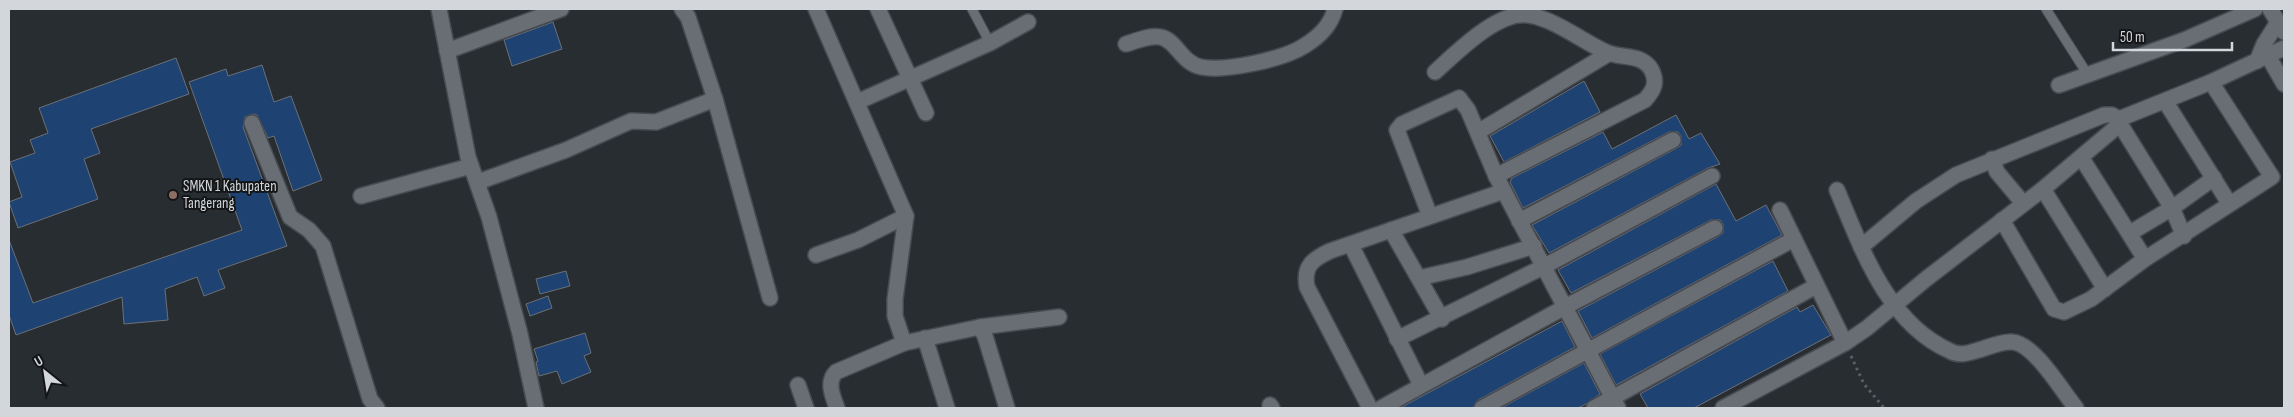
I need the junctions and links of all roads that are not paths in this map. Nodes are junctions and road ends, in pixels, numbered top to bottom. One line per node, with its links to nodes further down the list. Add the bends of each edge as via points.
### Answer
1 (438, 9): 15 (street)
2 (562, 9): 15 (street)
3 (682, 9): 24 (street, via 688,17)
4 (816, 9): 26 (street)
5 (878, 9): 20 (street)
6 (972, 9): 12 (lane)
7 (1335, 9): 13 (street, via 1325,30 1303,46 1235,68 1192,65 1161,37)
8 (2046, 9): 19 (lane)
9 (2255, 9): 19 (street, via 2184,40)
10 (2277, 21): 17 (street, via 2264,44)
11 (1028, 22): 12 (street)
12 (990, 43): 20 (street)
13 (1126, 44)
14 (2284, 48): 17 (street)
15 (446, 51): 34 (street)
16 (1608, 54): 18 (street, via 1537,16 1521,14 1505,18); 30 (street); 36 (street, via 1638,58 1650,68 1655,80 1654,91 1631,108)
17 (2263, 59): 21 (street); 22 (street)
18 (1435, 72)
19 (2088, 75): 23 (street)
20 (910, 79): 26 (street); 27 (street)
21 (2211, 82): 25 (street); 35 (street)
22 (2284, 84)
23 (2059, 85)
24 (715, 99): 39 (street, via 656,122 631,121 566,150); 66 (street)
25 (2165, 101): 28 (street); 38 (street)
26 (857, 102): 48 (street)
27 (926, 113)
28 (2120, 122): 32 (street); 33 (street, via 2112,115 2104,115); 46 (street)
29 (252, 123): 80 (street, via 290,217 309,230 323,246 370,399)
30 (1478, 132): 36 (street); 49 (street, via 1465,103 1458,98 1398,127 1398,135)
31 (1674, 140): 51 (street)
32 (2081, 157): 40 (street); 54 (street)
33 (1992, 159): 44 (street, via 1997,172); 59 (street, via 1956,175 1916,201)
34 (472, 166): 39 (street); 43 (street)
35 (2278, 173): 45 (street)
36 (1496, 176): 42 (street)
37 (1712, 176): 62 (street)
38 (2214, 178): 45 (street); 46 (street)
39 (478, 182): 81 (street, via 515,316)
40 (2043, 189): 44 (street); 65 (street)
41 (1837, 190): 59 (street)
42 (1504, 191): 49 (street); 51 (street)
43 (361, 196)
44 (2023, 203): 50 (street)
45 (2229, 203): 55 (street)
46 (2172, 208): 54 (street); 55 (street)
47 (1780, 210): 56 (street)
48 (906, 216): 60 (street, via 858,240); 74 (street, via 895,299 895,316)
49 (1430, 216): 53 (street)
50 (2002, 220): 65 (street, via 2054,309 2064,312); 67 (street)
51 (1520, 221): 58 (street)
52 (1716, 228): 68 (street)
53 (1391, 230): 57 (street); 63 (street)
54 (2130, 233): 61 (street)
55 (2184, 236): 61 (street)
56 (1794, 239): 64 (street); 76 (street)
57 (1351, 245): 73 (street); 86 (street, via 1317,257 1308,265 1305,276 1307,287)
58 (1534, 246): 62 (street); 63 (street)
59 (1861, 247): 67 (street)
60 (816, 255)
61 (2145, 259): 65 (street)
62 (1543, 267): 68 (street); 70 (street)
63 (1419, 278): 70 (street)
64 (1816, 286): 75 (street); 79 (street)
65 (2105, 289)
66 (770, 298)
67 (1894, 305): 75 (street); 91 (street, via 1913,326 1950,352 1965,354 2010,341 2022,344 2038,359)
68 (1565, 306): 76 (street); 78 (street)
69 (1059, 317): 71 (street)
70 (1442, 318): 73 (street)
71 (980, 327): 72 (street); 85 (street)
72 (925, 338): 74 (street); 84 (street)
73 (1397, 339): 78 (street)
74 (904, 343): 83 (street, via 836,372 831,383)
75 (1845, 343): 90 (street)
76 (1587, 351): 79 (street); 88 (street)
77 (798, 385): 82 (street)
78 (1421, 385): 87 (street)
79 (1615, 403): 89 (street)
80 (377, 408)
81 (536, 408)
82 (806, 408)
83 (837, 408)
84 (947, 408)
85 (1007, 408)
86 (1370, 408)
87 (1381, 408)
88 (1482, 408)
89 (1594, 408)
90 (1724, 408)
91 (2076, 408)

